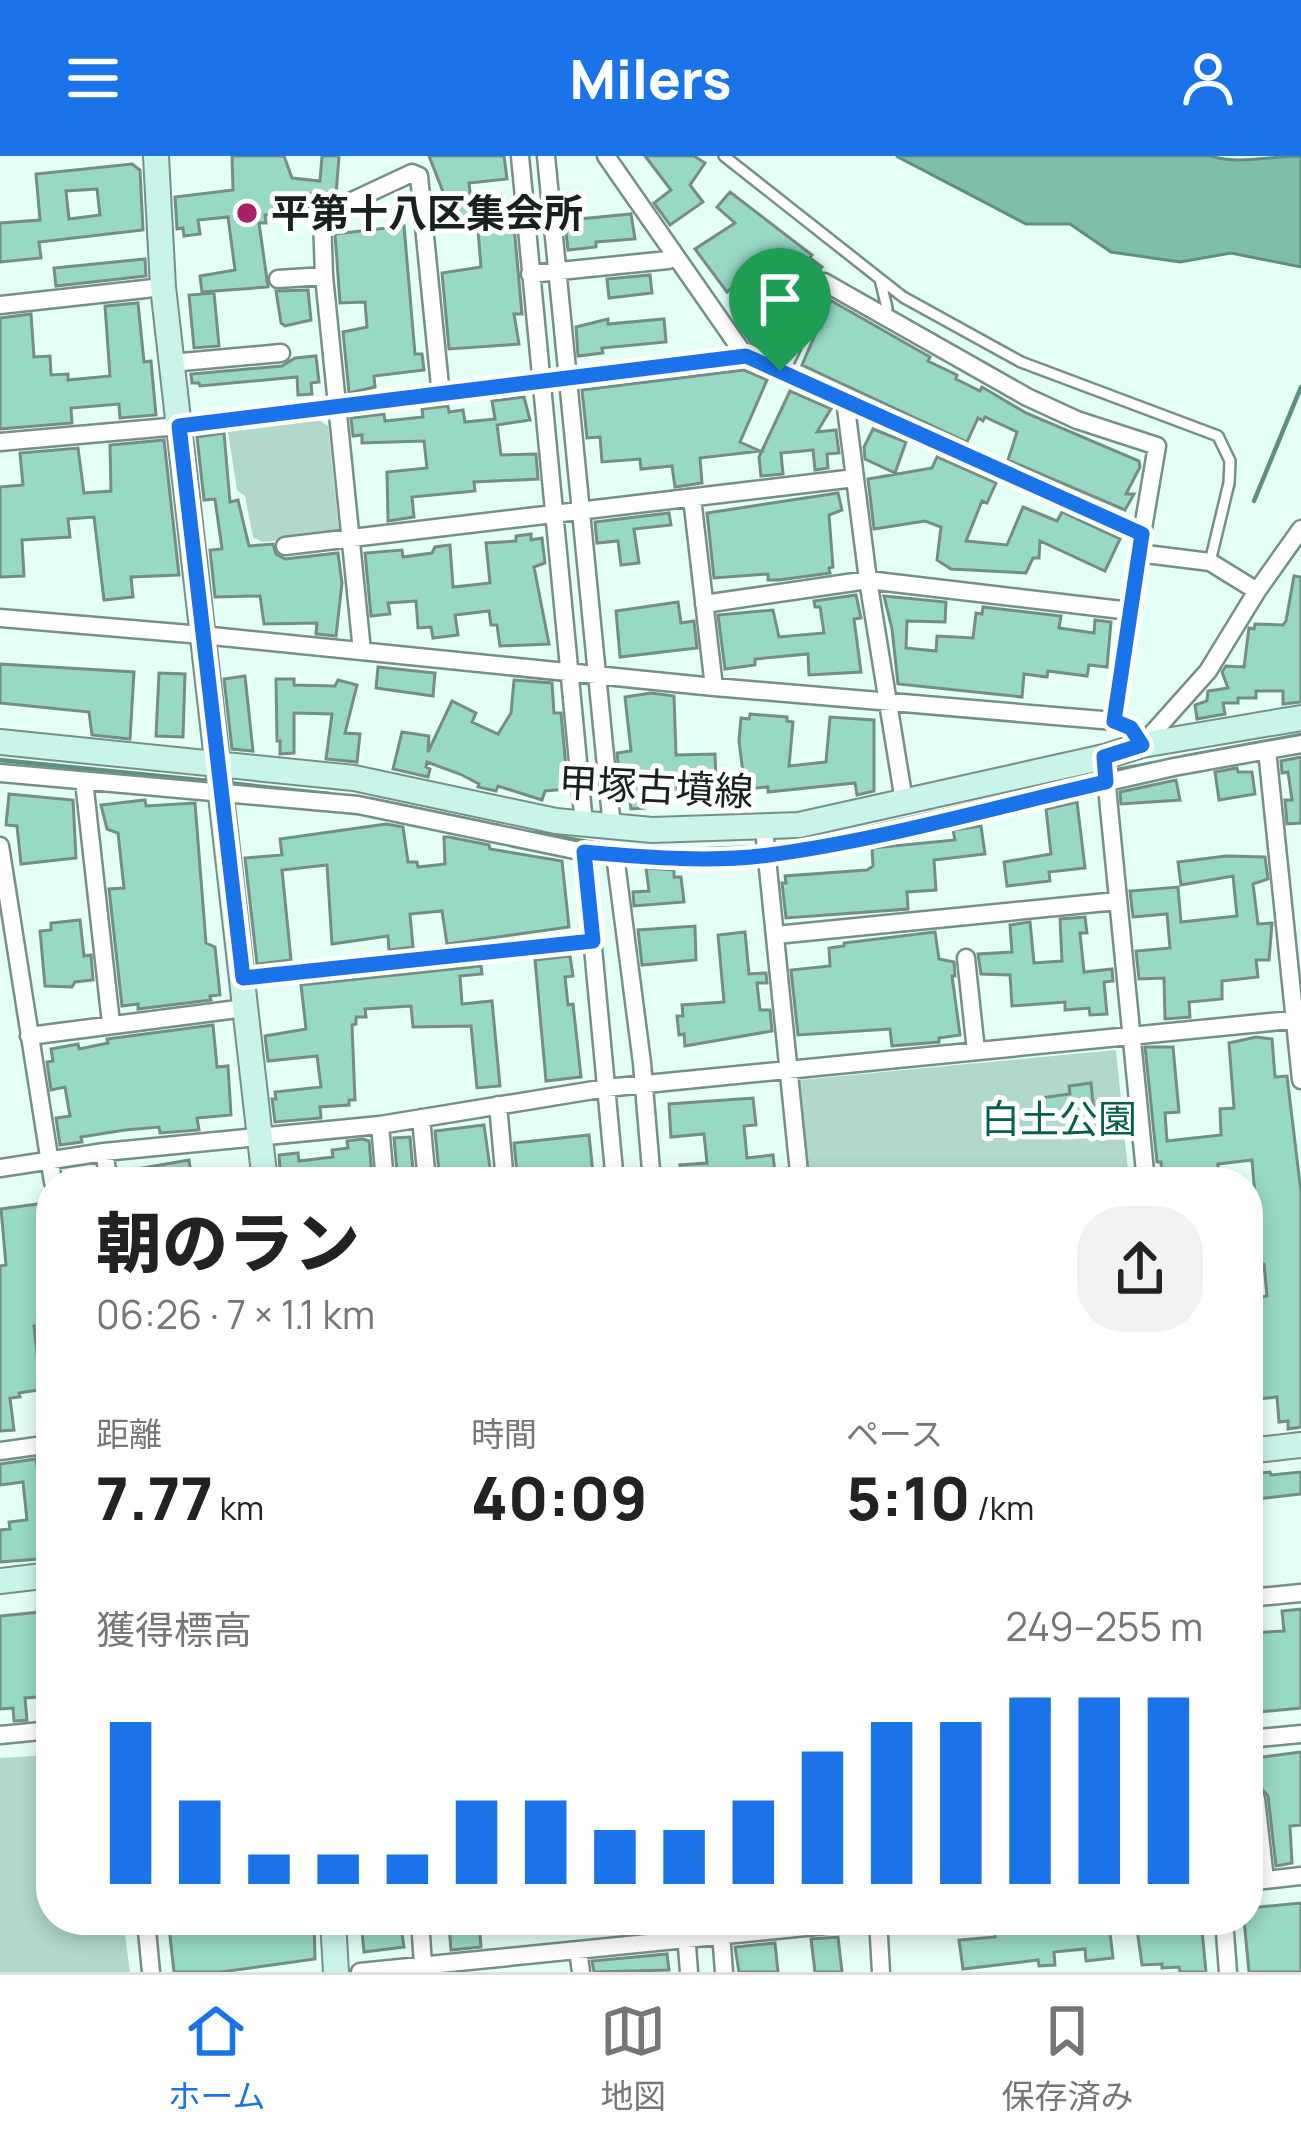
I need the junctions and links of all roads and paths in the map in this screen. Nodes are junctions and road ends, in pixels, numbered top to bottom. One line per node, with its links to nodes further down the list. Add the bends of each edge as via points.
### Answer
1 (156, 156): 12 (main road)
2 (520, 156): 8 (street)
3 (546, 156): 7 (street)
4 (606, 156): 6 (street)
5 (724, 156): 11 (lane)
6 (675, 256): 7 (street); 16 (street)
7 (557, 271): 8 (street); 19 (street)
8 (530, 274): 20 (street)
9 (324, 276): 10 (street); 21 (street, via 322,215 419,176); 23 (street)
10 (278, 279)
11 (880, 279): 14 (lane); 34 (lane, via 1021,362 1218,436 1229,483)
12 (163, 287): 13 (street); 17 (main road)
13 (0, 304)
14 (884, 316): 18 (street, via 824,282); 32 (street, via 1044,405 1157,446)
15 (281, 353): 17 (street)
16 (746, 356): 18 (street); 19 (street)
17 (171, 363): 24 (main road)
18 (780, 371): 22 (street)
19 (568, 379): 20 (street); 28 (street)
20 (542, 382): 21 (street); 29 (street)
21 (441, 396): 23 (street)
22 (845, 400): 26 (street); 32 (street)
23 (337, 408): 24 (street); 31 (street)
24 (179, 426): 25 (street); 40 (main road)
25 (0, 442)
26 (855, 478): 27 (street); 35 (street)
27 (692, 498): 28 (street); 37 (street)
28 (583, 511): 29 (street); 43 (street)
29 (554, 514): 31 (street); 42 (street)
30 (1301, 529): 36 (street)
31 (349, 540): 33 (street); 41 (street)
32 (1140, 543): 34 (street); 38 (street)
33 (285, 546)
34 (1210, 562): 36 (street)
35 (868, 580): 37 (street); 38 (street); 45 (street)
36 (1257, 591): 50 (street, via 1208,671)
37 (704, 604): 44 (street)
38 (1130, 611): 47 (street)
39 (0, 618): 40 (street)
40 (202, 634): 41 (street); 56 (main road)
41 (362, 651): 42 (street)
42 (569, 671): 43 (street); 62 (street)
43 (599, 674): 44 (street); 63 (street)
44 (714, 687): 45 (street)
45 (890, 699): 47 (street); 58 (street)
46 (1301, 718): 50 (main road, 甲塚古墳線)
47 (1114, 721): 50 (street)
48 (0, 742): 52 (main road, 甲塚古墳線)
49 (1301, 744): 51 (street)
50 (1142, 745): 53 (main road, 甲塚古墳線)
51 (1267, 750): 53 (street); 76 (street)
52 (70, 768): 54 (street); 56 (main road, 甲塚古墳線); 56 (street); 77 (street)
53 (1105, 770): 58 (main road, 甲塚古墳線); 64 (street); 70 (street)
54 (0, 772)
55 (335, 776): 56 (main road, 甲塚古墳線); 57 (main road, 甲塚古墳線); 59 (street)
56 (222, 780): 59 (street); 74 (main road)
57 (402, 786): 60 (main road, 甲塚古墳線); 61 (street)
58 (904, 801): 64 (main road, 甲塚古墳線)
59 (334, 803): 61 (street)
60 (494, 806): 62 (main road, 甲塚古墳線); 65 (street)
61 (401, 814): 65 (street)
62 (584, 824): 63 (main road, 甲塚古墳線)
63 (612, 827): 66 (main road, 甲塚古墳線)
64 (845, 830): 66 (main road, 甲塚古墳線)
65 (488, 833): 68 (street)
66 (765, 843): 69 (street); 71 (street)
67 (0, 846): 78 (street)
68 (584, 852): 69 (street); 72 (street)
69 (615, 855): 83 (street)
70 (1118, 901): 71 (street); 79 (street)
71 (776, 935): 81 (street)
72 (593, 941): 74 (street); 84 (street)
73 (966, 958): 80 (street)
74 (243, 978): 75 (main road)
75 (245, 1008): 77 (street); 88 (main road)
76 (1298, 1019): 79 (street); 82 (street)
77 (111, 1023): 78 (street)
78 (29, 1036): 90 (street)
79 (1131, 1037): 80 (street); 100 (street)
80 (976, 1051): 81 (street)
81 (788, 1071): 83 (street); 99 (street)
82 (1301, 1080)
83 (644, 1086): 84 (street); 98 (street)
84 (606, 1088): 85 (street); 97 (street)
85 (498, 1105): 86 (street); 96 (street)
86 (422, 1118): 87 (street); 95 (street)
87 (380, 1125): 88 (street); 94 (street)
88 (261, 1139): 89 (street); 93 (main road)
89 (104, 1152): 90 (street); 92 (street)
90 (50, 1161): 91 (street); 101 (street)
91 (51, 1167)
92 (106, 1167)
93 (264, 1167)
94 (384, 1167)
95 (426, 1167)
96 (504, 1167)
97 (614, 1167)
98 (651, 1167)
99 (798, 1167)
100 (1144, 1167)
101 (0, 1168)
102 (1301, 1445): 104 (main road)
103 (36, 1446): 105 (street)
104 (1263, 1449)
105 (0, 1451)
106 (36, 1576): 107 (main road)
107 (0, 1580)
108 (1301, 1593): 109 (street)
109 (1263, 1597)
110 (36, 1731): 112 (street)
111 (1301, 1734): 113 (street)
112 (0, 1735)
113 (1263, 1738)
114 (1301, 1876): 115 (street)
115 (1263, 1880)
116 (147, 1935): 127 (street)
117 (334, 1935): 128 (main road)
118 (421, 1935): 126 (street)
119 (686, 1935): 124 (street)
120 (701, 1935): 124 (street)
121 (721, 1935): 132 (street)
122 (878, 1935): 133 (street)
123 (1224, 1935): 134 (street)
124 (687, 1940): 125 (street); 131 (street)
125 (578, 1950): 126 (street); 130 (street)
126 (424, 1966): 129 (street)
127 (151, 1972)
128 (337, 1972)
129 (361, 1972)
130 (580, 1972)
131 (689, 1972)
132 (724, 1972)
133 (881, 1972)
134 (1228, 1972)

